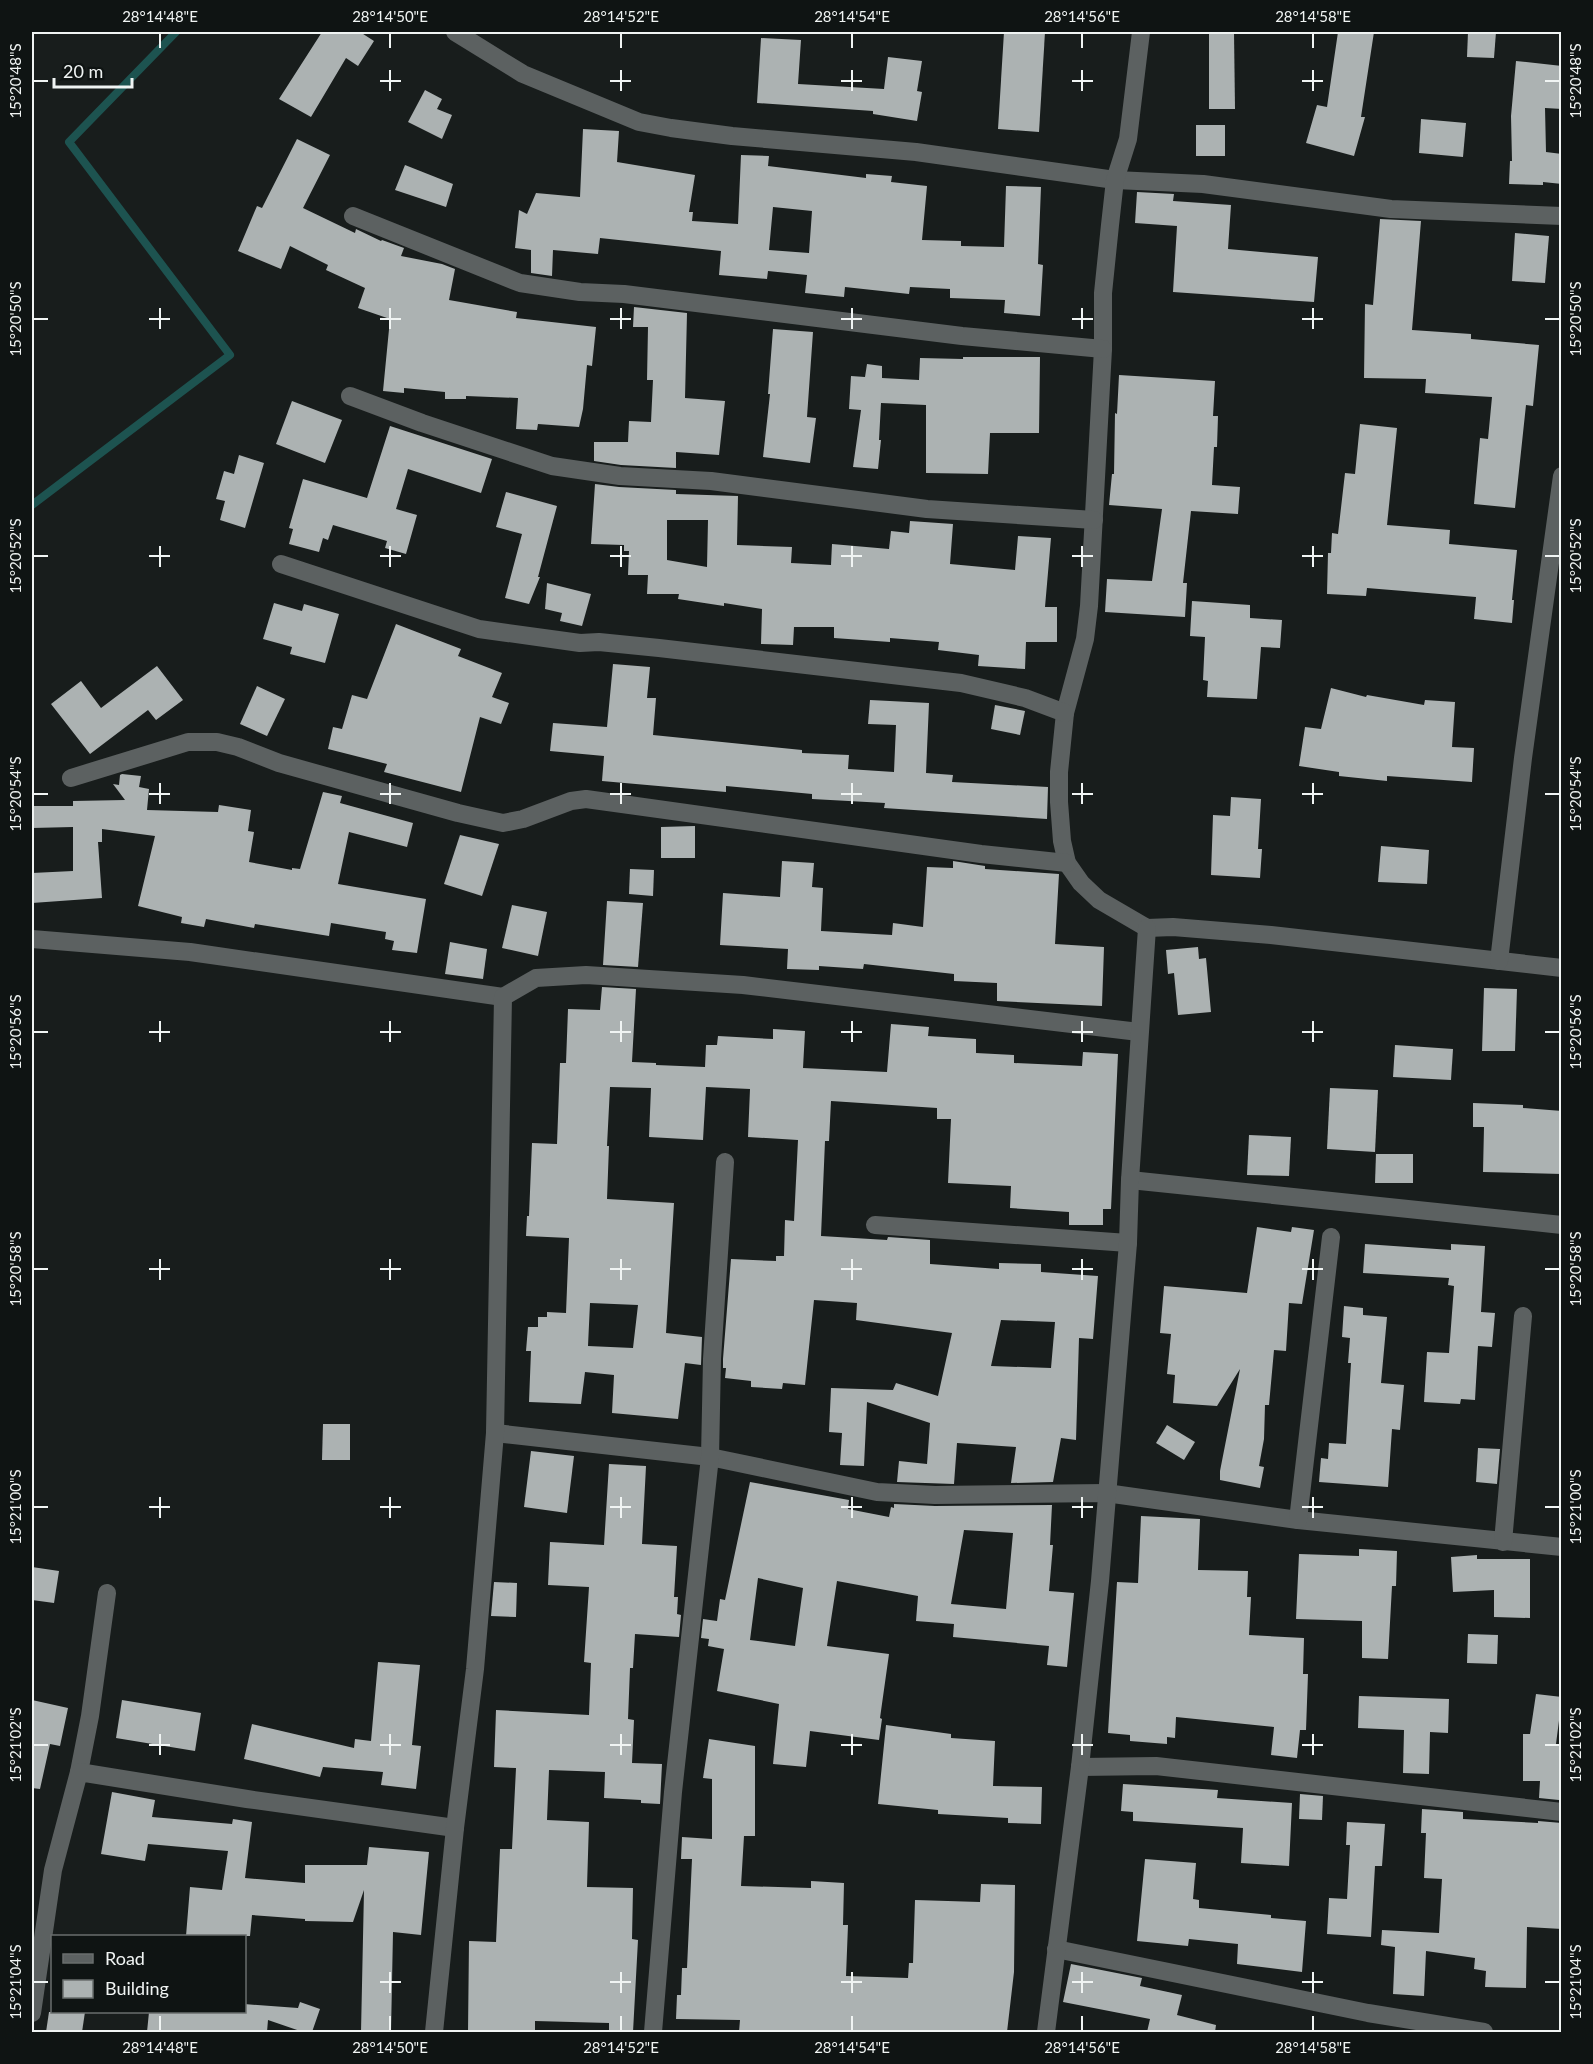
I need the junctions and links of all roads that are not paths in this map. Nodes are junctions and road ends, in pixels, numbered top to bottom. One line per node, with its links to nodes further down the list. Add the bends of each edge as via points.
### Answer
1 (454, 32): 3 (street, via 523,74 639,122 732,136 916,152)
2 (1141, 32): 3 (street, via 1128,139)
3 (1115, 180): 5 (street, via 1203,184 1391,208); 6 (street, via 1103,293)
4 (353, 216): 6 (street, via 520,283)
5 (1562, 216)
6 (1103, 349): 9 (street)
7 (350, 396): 9 (street, via 552,466 620,476 711,481 927,509)
8 (1562, 476): 16 (street)
9 (1094, 520): 11 (street, via 1085,639)
10 (281, 564): 11 (street, via 479,629 962,683 1025,698)
11 (1065, 713): 13 (street, via 1059,772)
12 (70, 778): 13 (street, via 188,742 217,742 503,823 586,799)
13 (1066, 863): 14 (street, via 1099,900)
14 (1147, 928): 16 (street, via 1271,935); 19 (street)
15 (32, 939): 18 (street, via 190,952)
16 (1499, 961): 17 (street)
17 (1562, 968)
18 (503, 998): 19 (street, via 536,978 586,975 743,986); 27 (street)
19 (1139, 1032): 21 (street)
20 (725, 1162): 28 (street)
21 (1130, 1180): 23 (street); 25 (street)
22 (875, 1225): 25 (street)
23 (1562, 1225)
24 (1330, 1237): 30 (street)
25 (1128, 1243): 29 (street)
26 (1523, 1316): 31 (street)
27 (495, 1433): 28 (street); 37 (street, via 475,1669)
28 (710, 1457): 29 (street, via 877,1492); 41 (street, via 672,1792)
29 (1106, 1493): 30 (street); 34 (street)
30 (1298, 1520): 31 (street)
31 (1503, 1542): 32 (street)
32 (1562, 1547)
33 (107, 1593): 35 (street)
34 (1080, 1767): 36 (street, via 1156,1766); 38 (street)
35 (79, 1772): 37 (street); 39 (street, via 53,1870)
36 (1562, 1812)
37 (455, 1828): 40 (street)
38 (1056, 1949): 42 (street); 43 (street, via 1368,2013)
39 (32, 2013)
40 (435, 2032)
41 (653, 2032)
42 (1046, 2032)
43 (1484, 2032)

